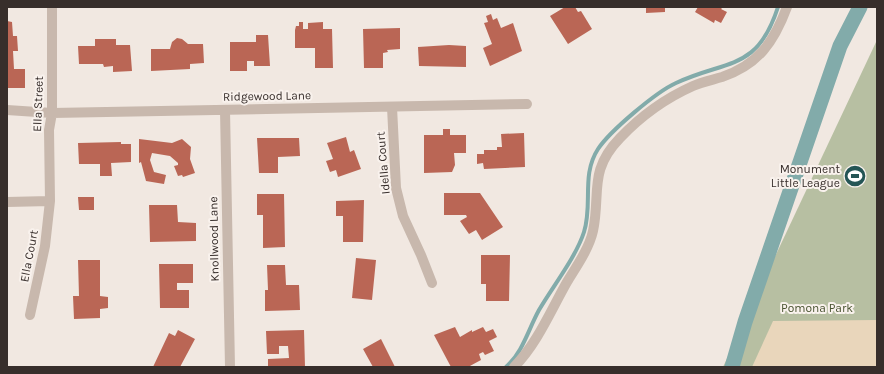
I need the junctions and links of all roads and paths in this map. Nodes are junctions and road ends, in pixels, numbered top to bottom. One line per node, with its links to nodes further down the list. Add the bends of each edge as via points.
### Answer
1 (52, 7): 7 (street, Ella Street)
2 (786, 7): 13 (street, via 781,22 762,54 745,68 694,85 663,102 620,138 604,158 597,175 593,232 586,249 534,341)
3 (527, 104): 4 (street, Ridgewood Lane)
4 (392, 106): 6 (street, Ridgewood Lane); 10 (street, Idella Court, via 396,188 403,216)
5 (7, 110): 7 (street, Ridgewood Lane)
6 (225, 110): 7 (street, Ridgewood Lane); 12 (street, Knollwood Lane)
7 (52, 113): 8 (street, Ella Street, via 49,130)
8 (50, 201): 9 (street); 11 (street, Ella Court, via 45,246)
9 (7, 202)
10 (432, 283)
11 (30, 315)
12 (230, 367)
13 (514, 367)

